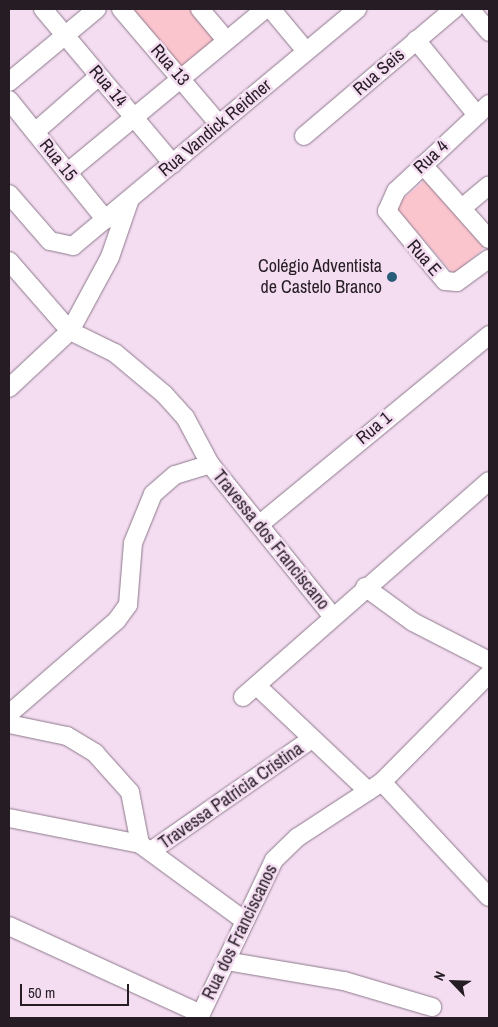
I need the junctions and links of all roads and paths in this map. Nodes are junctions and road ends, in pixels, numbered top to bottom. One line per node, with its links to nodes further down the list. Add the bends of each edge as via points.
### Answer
1 (43, 9): 11 (street, Rua 14)
2 (97, 9): 11 (street)
3 (121, 9): 16 (street, Rua 13)
4 (200, 9): 12 (street)
5 (265, 9): 12 (street)
6 (271, 9): 14 (street)
7 (357, 9): 14 (street, Rua Vandick Reidner)
8 (454, 9): 13 (street, Rua Seis)
9 (470, 9): 10 (street)
10 (489, 32)
11 (65, 35): 15 (street, Rua 14); 17 (street)
12 (226, 40): 16 (street)
13 (416, 40): 19 (street); 23 (street, Rua Seis)
14 (306, 52): 21 (street, Rua Vandick Reidner)
15 (99, 76): 20 (street, Rua 14); 22 (street)
16 (182, 78): 20 (street); 21 (street, Rua 13)
17 (9, 82)
18 (9, 100): 22 (street, Rua 15)
19 (483, 109): 25 (street, Rua 4)
20 (135, 119): 24 (street, Rua 14); 26 (street)
21 (218, 123): 24 (street, Rua Vandick Reidner)
22 (35, 132): 26 (street, Rua 15)
23 (304, 136)
24 (173, 164): 29 (street, Rua Vandick Reidner)
25 (423, 165): 30 (street); 31 (street, Rua 4, via 389,198)
26 (68, 172): 32 (street, Rua 15)
27 (489, 185): 30 (street)
28 (9, 194): 32 (street, Rua Vandick Reidner, via 50,241 72,246)
29 (130, 199): 32 (street, Rua Vandick Reidner); 36 (street, via 110,257)
30 (462, 208): 33 (street)
31 (390, 218): 34 (street, Rua E, via 445,282 457,282)
32 (106, 220)
33 (489, 239)
34 (489, 259)
35 (9, 262): 36 (street)
36 (70, 331): 38 (street); 39 (street, Travessa dos Franciscano, via 115,353 164,394 185,417)
37 (489, 335): 41 (street, Rua 1)
38 (9, 388)
39 (210, 464): 41 (street, Travessa dos Franciscano); 48 (street, via 175,475 153,494 133,543 128,605 118,620)
40 (489, 481): 42 (street)
41 (260, 524): 43 (street, Travessa dos Franciscano)
42 (365, 587): 43 (street); 44 (street, via 413,622)
43 (332, 616): 46 (street)
44 (489, 661)
45 (489, 674): 51 (street, Rua dos Franciscanos)
46 (257, 686): 47 (street); 50 (street)
47 (243, 697)
48 (9, 714)
49 (9, 724): 53 (street, via 67,736 95,753 130,792)
50 (310, 740): 51 (street); 53 (street, Travessa Patricia Cristina)
51 (375, 787): 54 (street); 55 (street, Rua dos Franciscanos, via 283,850 265,874)
52 (9, 818): 53 (street)
53 (146, 848): 55 (street)
54 (488, 894)
55 (244, 920): 57 (street, Rua dos Franciscanos)
56 (9, 926): 59 (street)
57 (226, 961): 58 (street, via 344,980); 59 (street, Rua dos Franciscanos)
58 (432, 1006)
59 (200, 1016)

